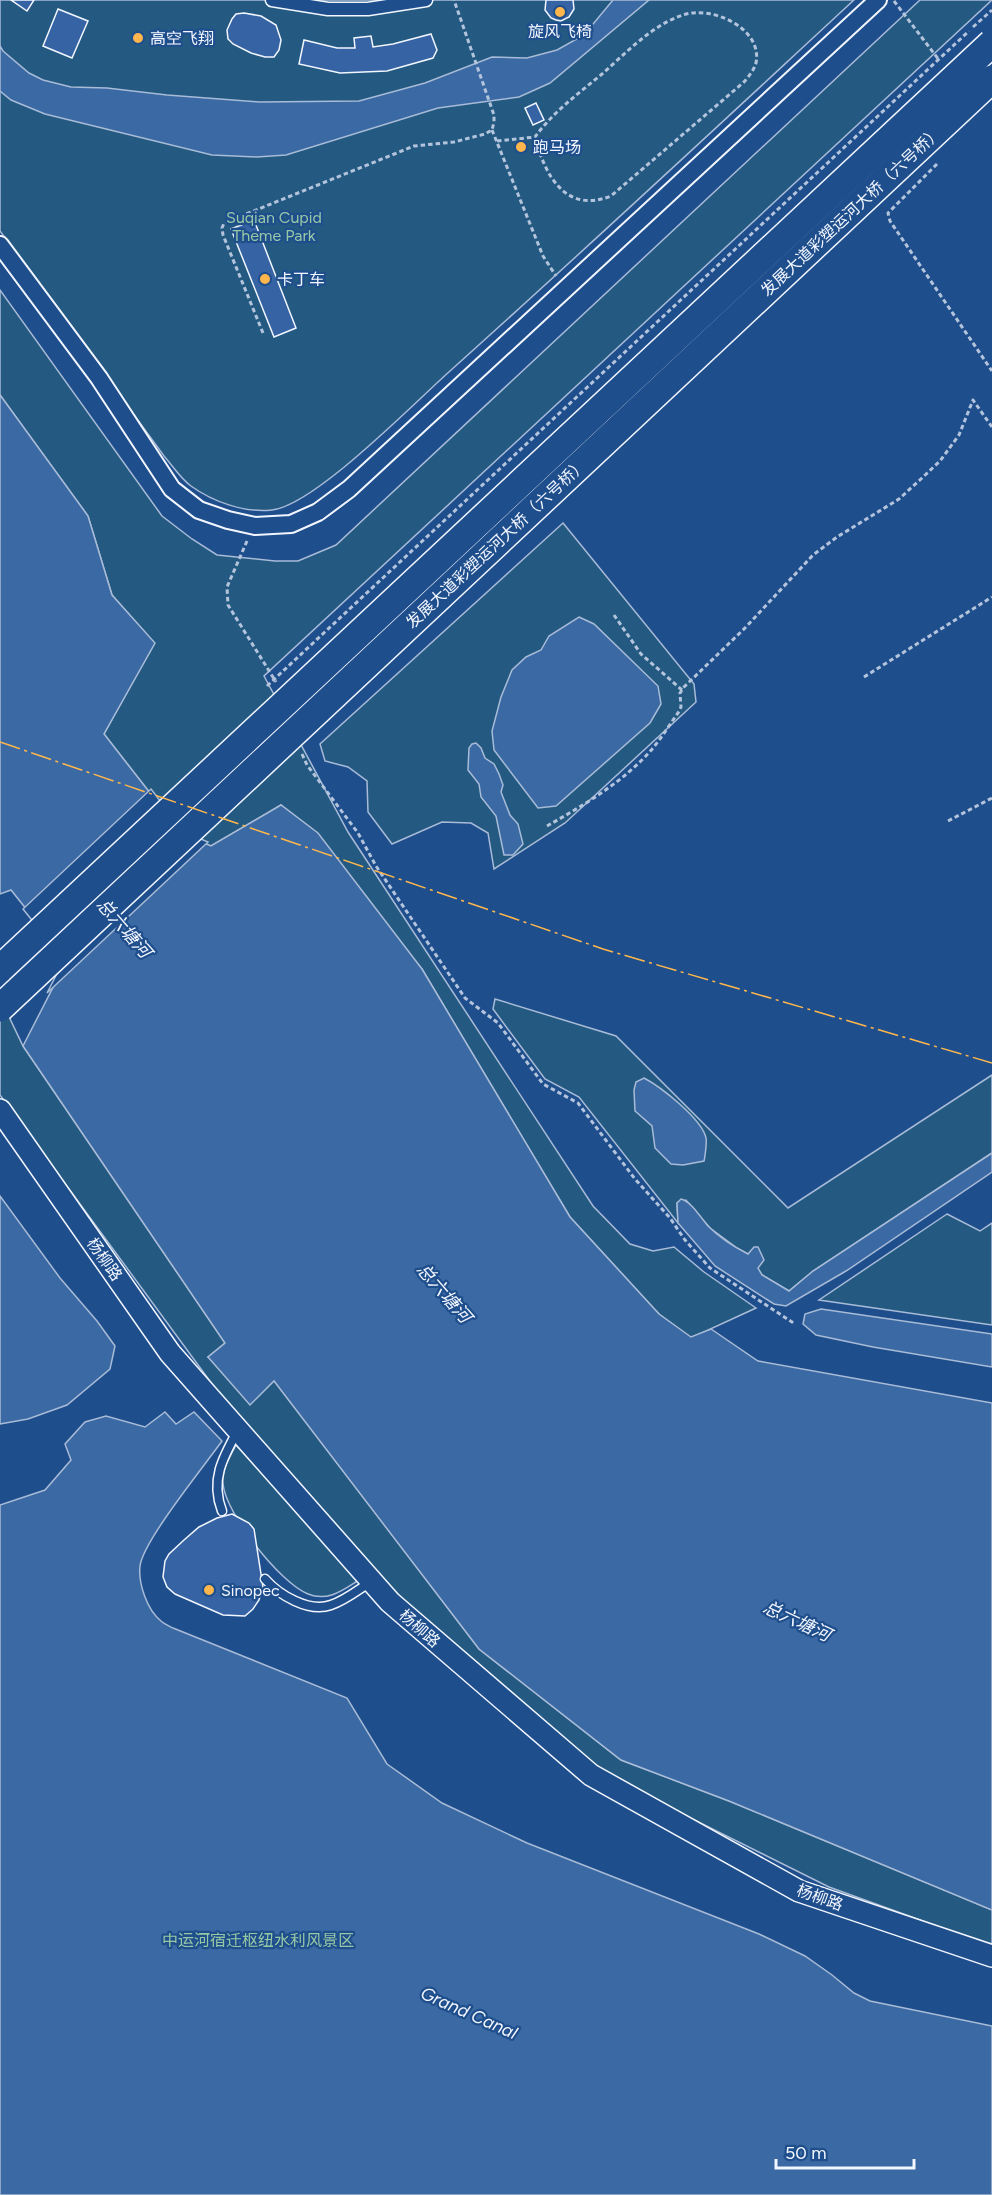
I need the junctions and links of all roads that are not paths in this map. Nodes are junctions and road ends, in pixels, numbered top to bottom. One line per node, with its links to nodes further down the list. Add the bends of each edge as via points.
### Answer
1 (272, 0): 2 (street, via 328,9 368,9)
2 (426, 0)
3 (878, 0): 6 (street, via 349,489 318,512 291,524 255,526 228,520 199,510 172,489 99,378)
4 (992, 43): 7 (main road, 发展大道彩塑运河大桥（六号桥）, bridge)
5 (992, 79): 8 (main road, 发展大道彩塑运河大桥（六号桥）, bridge)
6 (0, 244)
7 (0, 969)
8 (0, 1008)
9 (0, 1110): 10 (street, 杨柳路, via 170,1353)
10 (238, 1429): 11 (lane, via 218,1471); 13 (street, 杨柳路)
11 (222, 1511)
12 (265, 1579): 13 (lane, via 276,1591 303,1605 328,1606)
13 (372, 1581): 14 (street, 杨柳路, via 390,1602 591,1775 799,1891)
14 (992, 1956)

